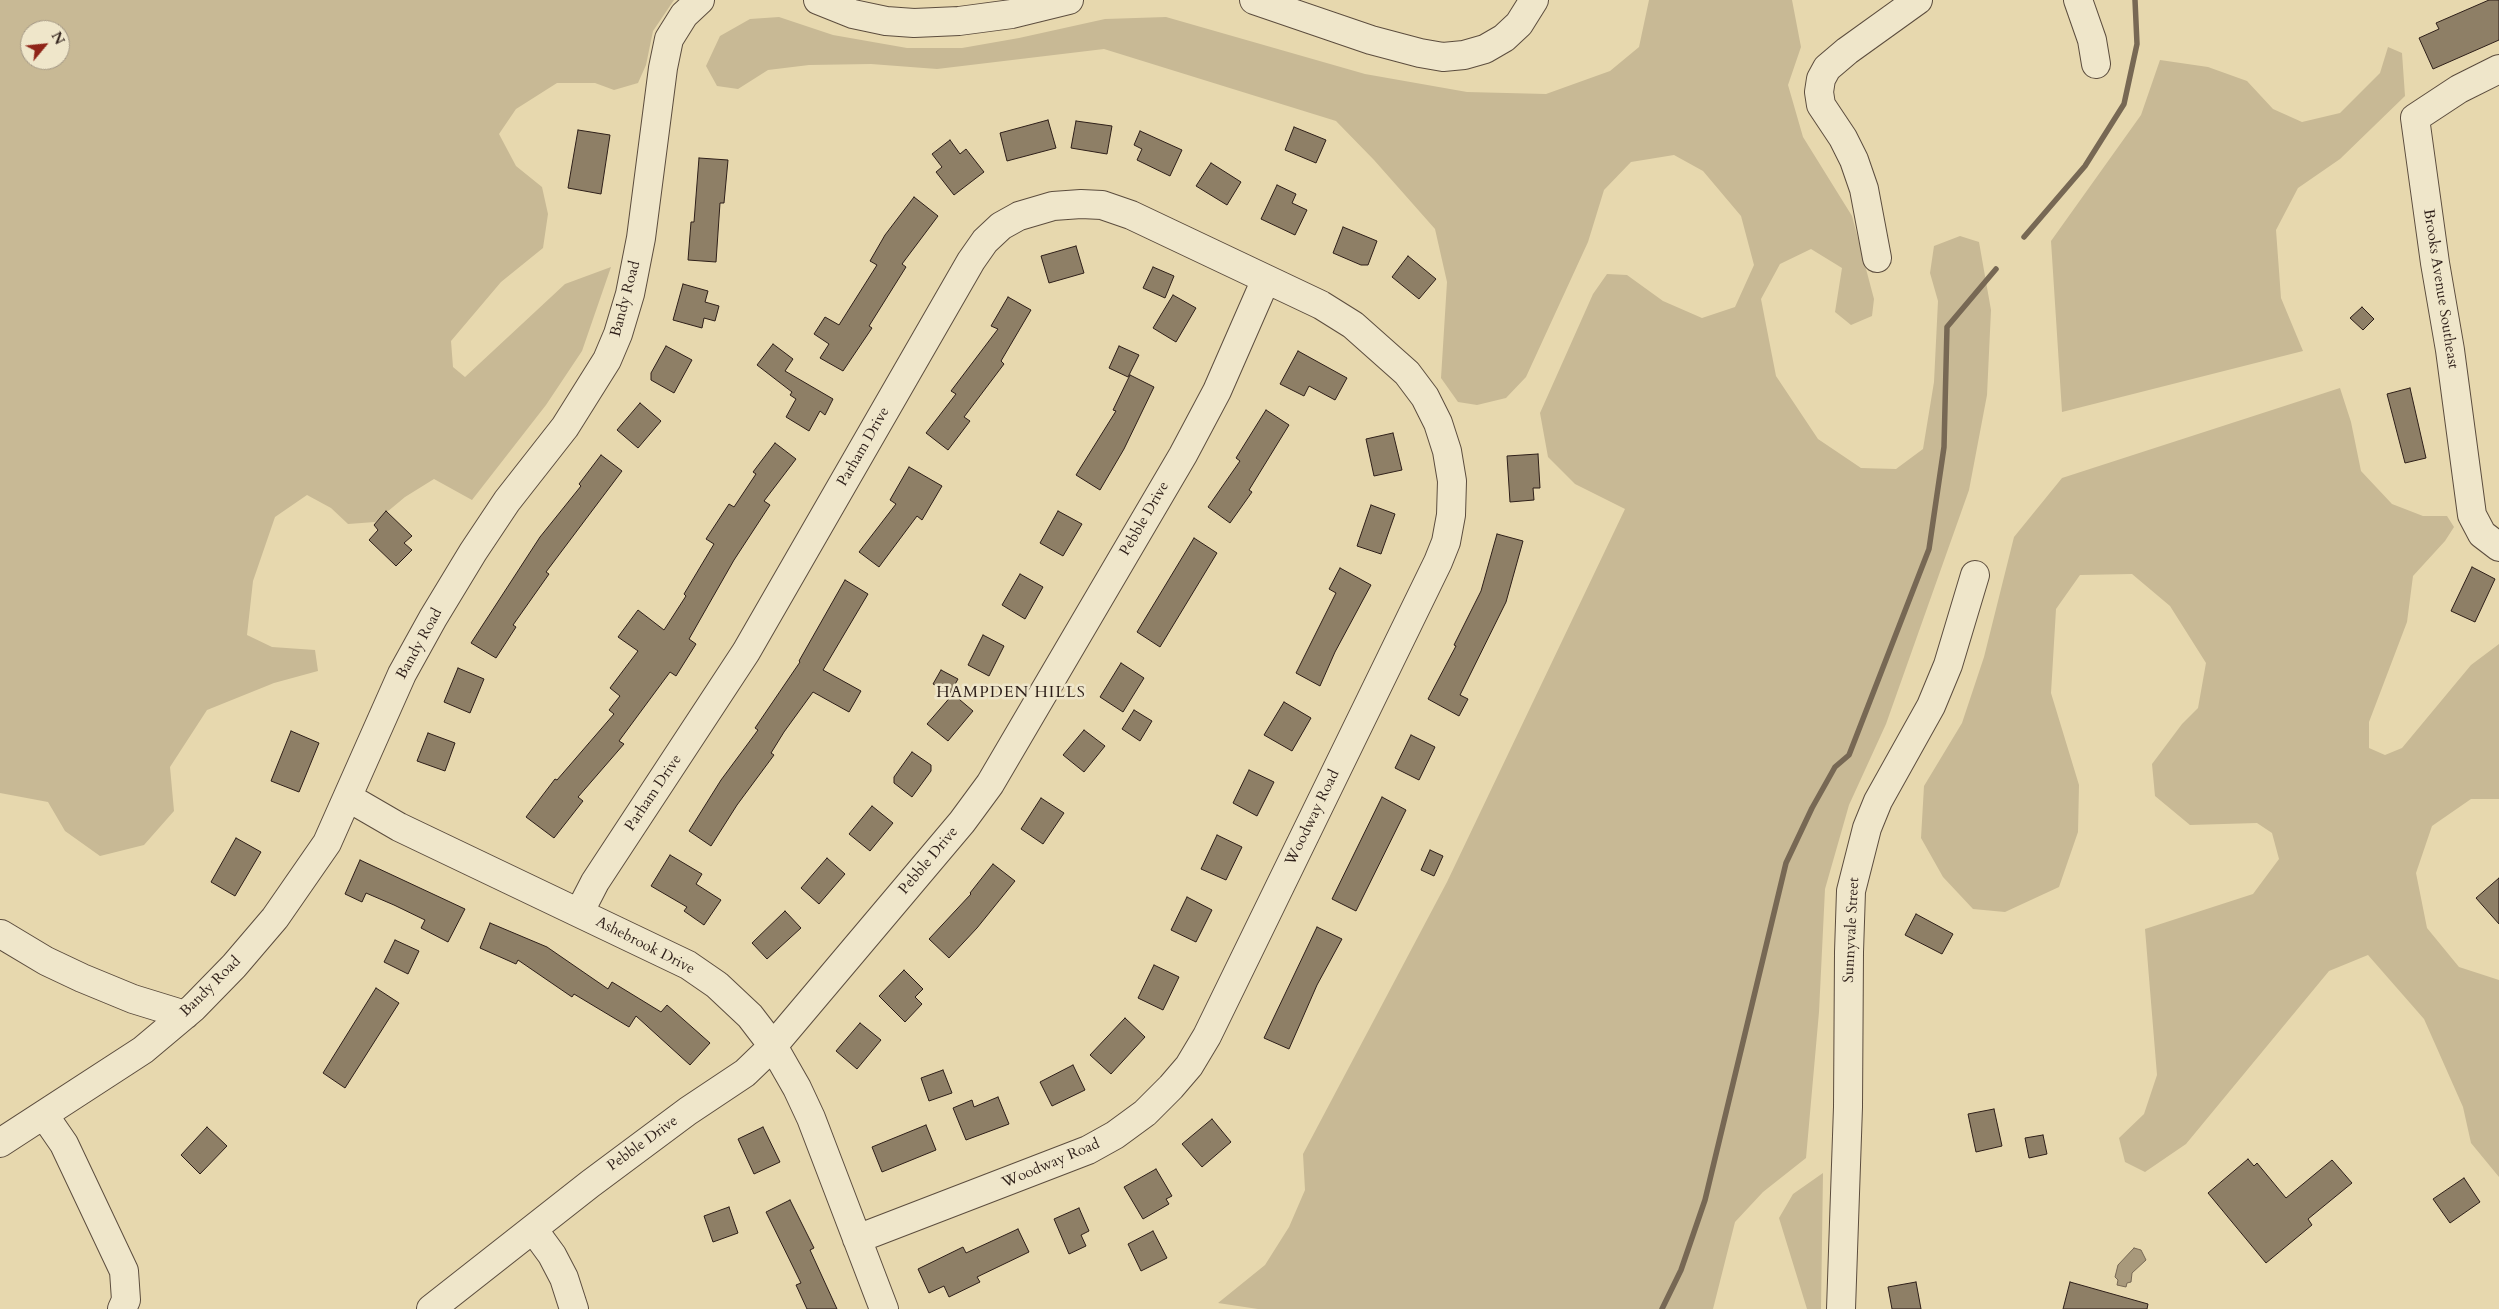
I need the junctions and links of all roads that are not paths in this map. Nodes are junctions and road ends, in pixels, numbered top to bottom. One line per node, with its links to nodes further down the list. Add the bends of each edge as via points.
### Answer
1 (700, 0): 14 (street, Bandy Road, via 684,15 669,39 662,68 641,238 630,294 607,360 583,401 508,501 433,618 391,697)
2 (818, 0): 3 (street, via 853,14 914,23 959,22)
3 (1070, 0)
4 (1254, 0): 5 (street, via 1371,40 1443,57 1478,51 1504,38 1519,24)
5 (1534, 0)
6 (1918, 0): 10 (street, via 1827,68 1818,92 1821,105 1854,160 1864,188)
7 (2078, 0): 8 (street, via 2092,40)
8 (2096, 64)
9 (2499, 70): 12 (street, Brooks Avenue Southeast, via 2459,89 2414,118 2472,515 2482,534)
10 (1877, 258)
11 (1266, 280): 15 (street, Parham Drive, via 1131,215 1102,205 1053,206 1000,226 971,261 746,652 594,882); 18 (street, Pebble Drive, via 1183,455 990,784 962,822); 22 (street, Woodway Road, via 1322,305 1353,325 1407,373 1425,397 1442,432 1452,480 1451,515 1438,562 1207,1036 1189,1066 1171,1087 1145,1113 1088,1150)
12 (2499, 547)
13 (1974, 575): 27 (street, Sunnyvale Street, via 1948,665 1930,706 1878,801 1867,828 1851,891)
14 (348, 798): 15 (street, Ashebrook Drive, via 399,827); 17 (street, Bandy Road, via 326,842 275,918 234,966)
15 (579, 913): 18 (street, Ashebrook Drive, via 688,964 717,985 750,1016)
16 (1, 934): 17 (street, via 82,978 133,999)
17 (185, 1015): 19 (street, Bandy Road, via 143,1050)
18 (773, 1046): 21 (street, Pebble Drive, via 745,1073 688,1110); 22 (street, Ashebrook Drive, via 811,1118)
19 (44, 1115): 20 (street, Bandy Road); 23 (street, via 64,1144 124,1271 126,1300)
20 (0, 1143)
21 (533, 1229): 24 (street, Pebble Drive); 25 (street, via 564,1278)
22 (857, 1239): 26 (street, Ashebrook Drive)
23 (122, 1309)
24 (431, 1309)
25 (574, 1309)
26 (884, 1309)
27 (1841, 1309)

